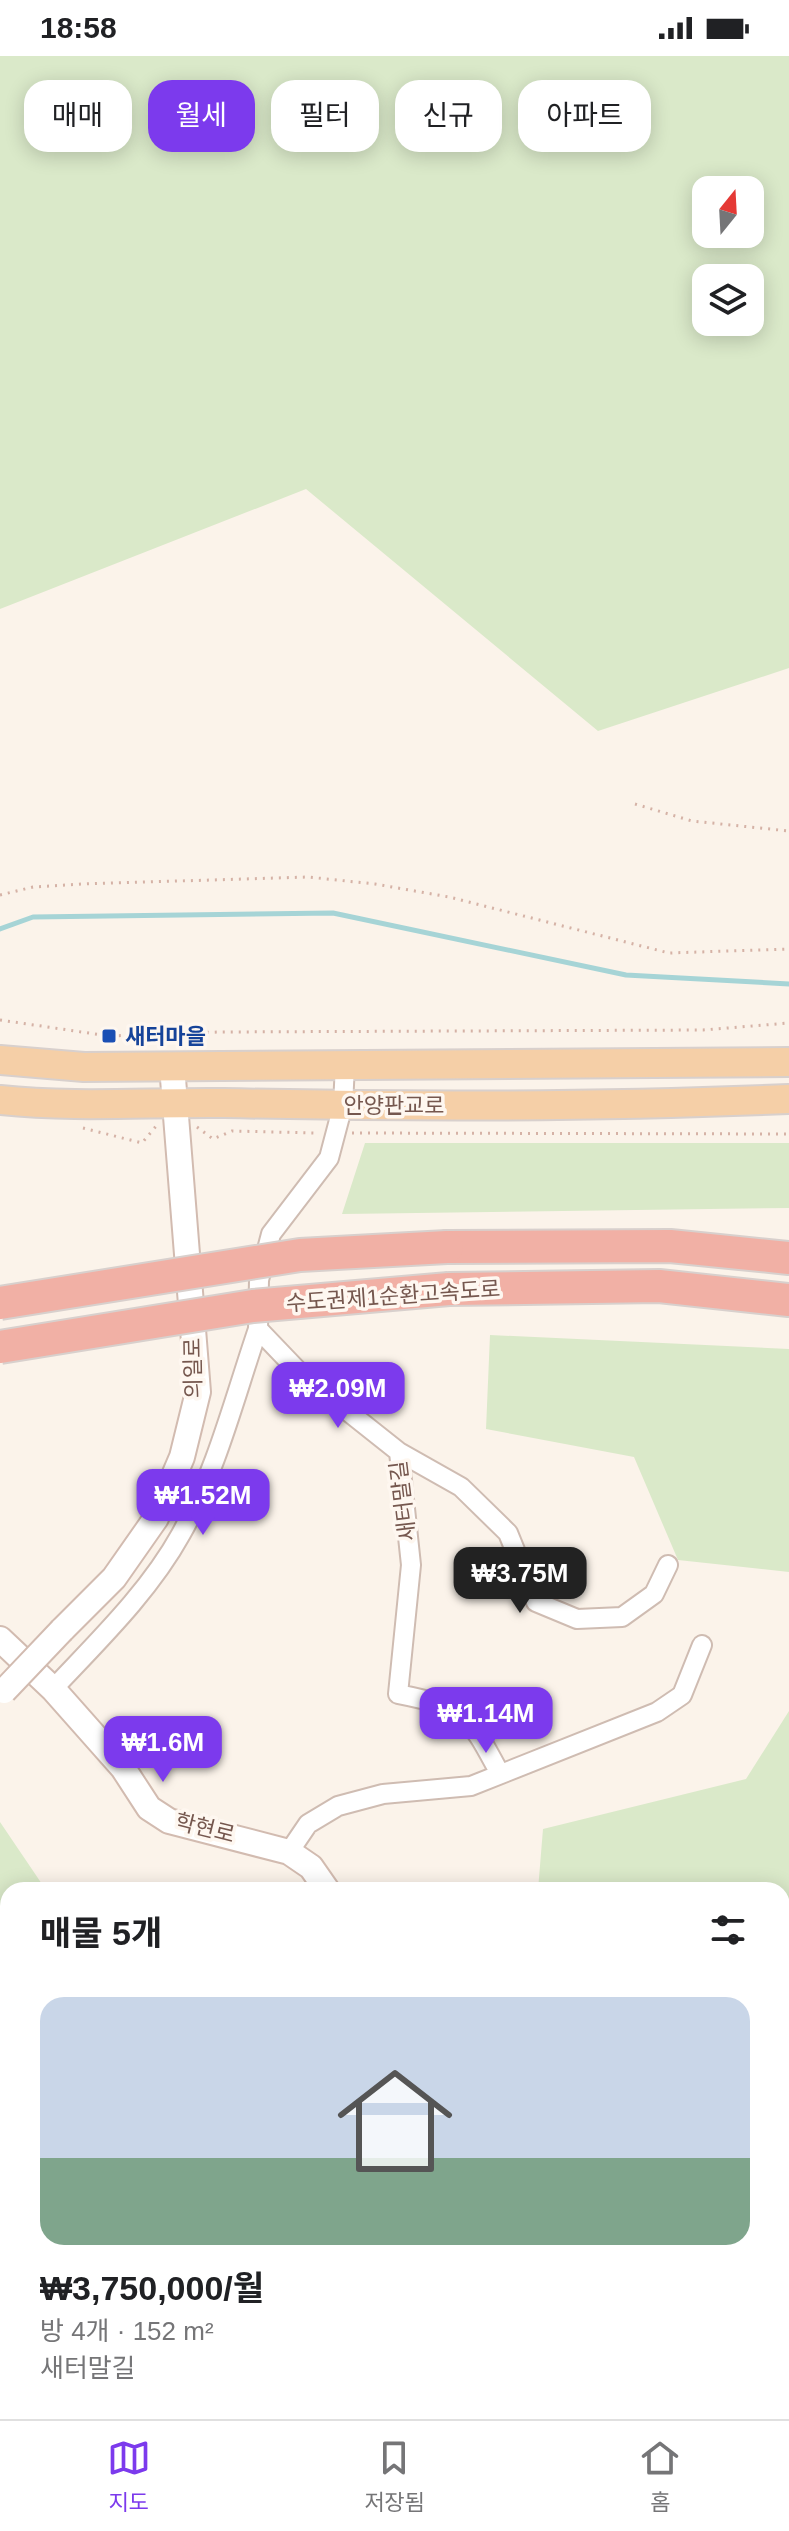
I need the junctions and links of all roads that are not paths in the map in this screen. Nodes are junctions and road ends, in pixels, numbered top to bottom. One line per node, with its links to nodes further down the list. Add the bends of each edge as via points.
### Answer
1 (0, 1060): 4 (main road, 안양판교로, via 84,1067)
2 (789, 1062): 3 (main road, 안양판교로)
3 (345, 1065): 4 (main road, 안양판교로); 7 (street)
4 (172, 1066): 8 (main road, 의일로)
5 (789, 1099): 7 (main road, 안양판교로)
6 (0, 1100): 8 (main road, 안양판교로)
7 (343, 1105): 8 (main road, 안양판교로); 12 (street, via 329,1158 271,1234 259,1280)
8 (174, 1112): 19 (main road, 의일로, bridge, via 198,1392 182,1457 156,1518 114,1578)
9 (789, 1258): 11 (highway, 수도권제1순환고속도로, bridge, via 670,1246 447,1247 300,1255)
10 (789, 1300): 13 (highway, 수도권제1순환고속도로, bridge, via 659,1286 449,1289 253,1306)
11 (0, 1303)
12 (258, 1329): 14 (street, 새터말길, via 302,1375); 18 (street, via 181,1534 121,1616)
13 (0, 1347)
14 (399, 1452): 15 (street, via 461,1487 508,1533 536,1602 577,1619 622,1617 654,1594); 20 (street, 새터말길, via 411,1565 398,1694 444,1703 475,1727)
15 (668, 1565)
16 (0, 1639): 18 (main road, 학현로)
17 (702, 1645): 20 (street, via 682,1695 657,1712)
18 (53, 1689): 21 (main road, 학현로, via 123,1768 149,1808 169,1821)
19 (1, 1693)
20 (499, 1772): 21 (street, via 471,1786 383,1794 338,1806 308,1824)
21 (289, 1852): 22 (main road, 학현로)
22 (321, 1882)

